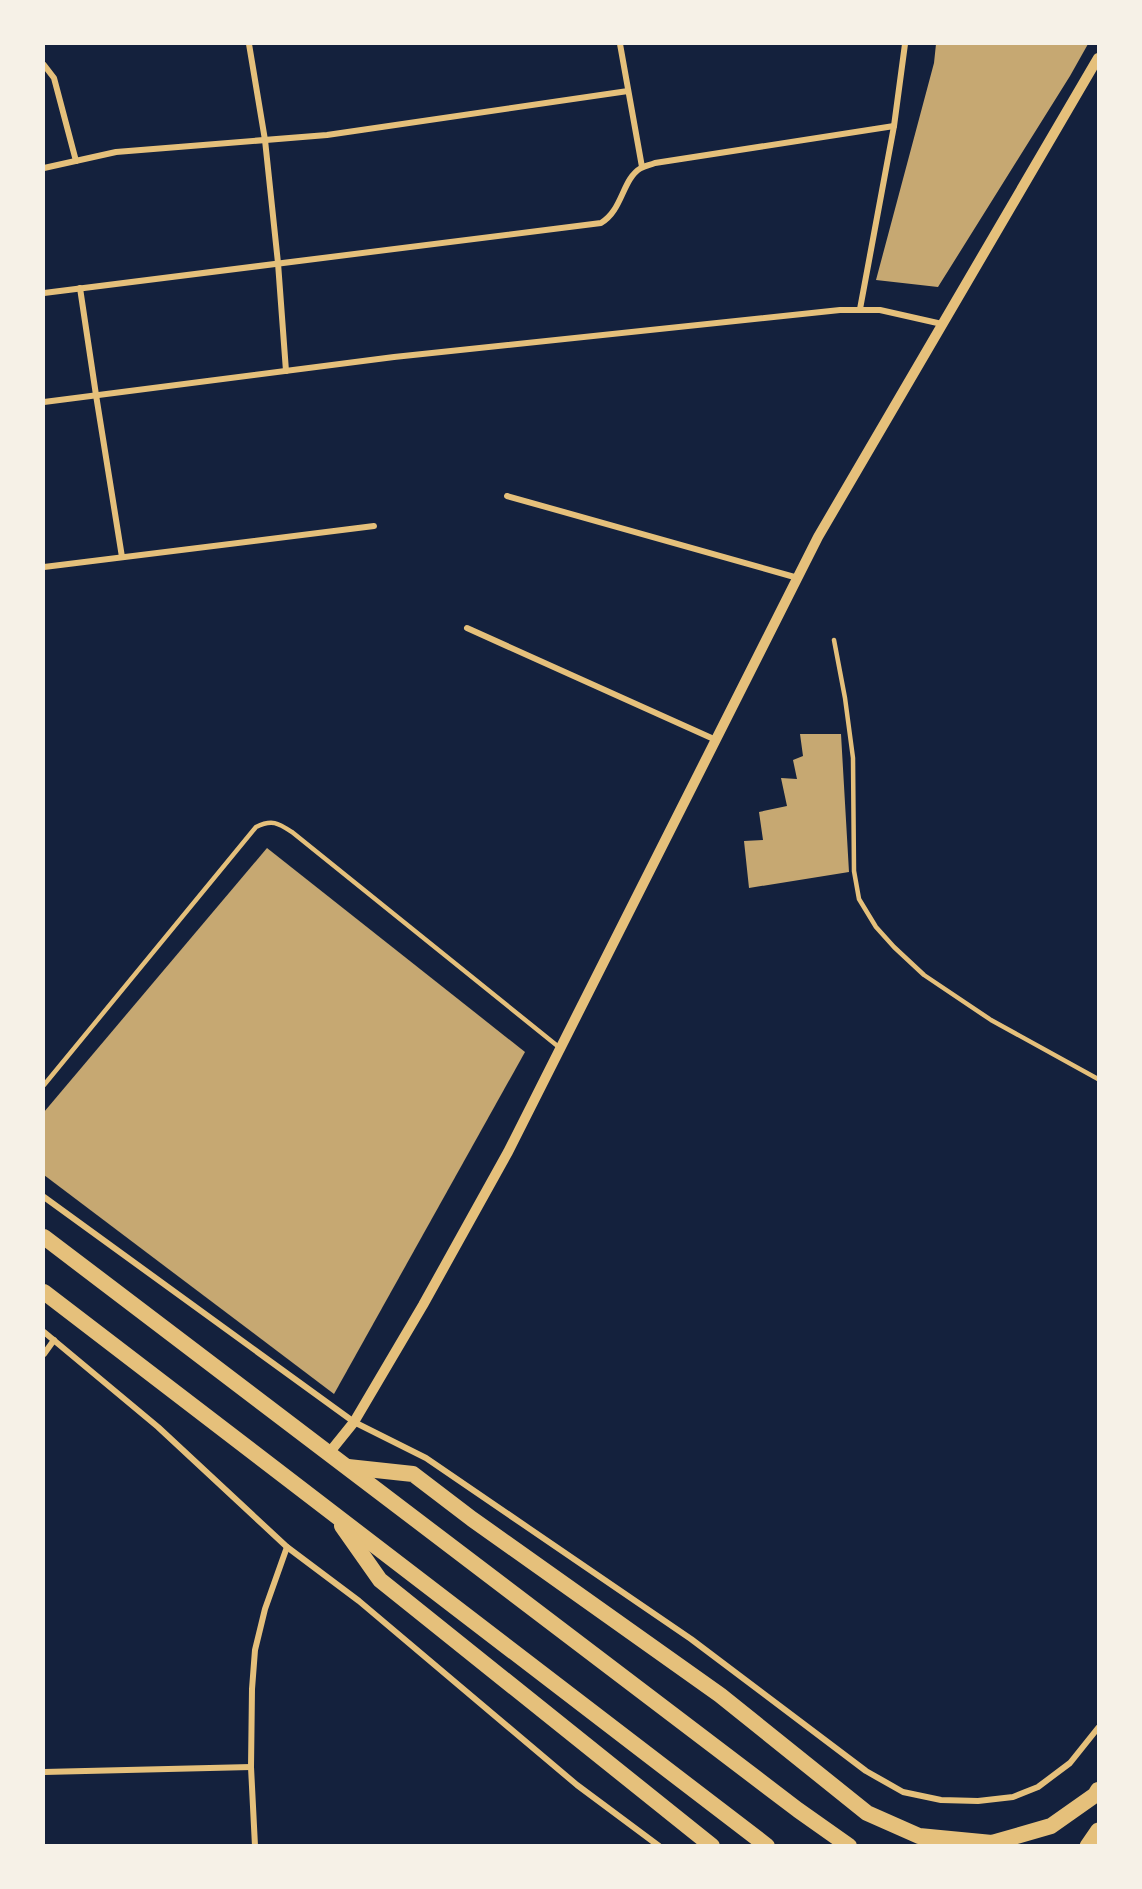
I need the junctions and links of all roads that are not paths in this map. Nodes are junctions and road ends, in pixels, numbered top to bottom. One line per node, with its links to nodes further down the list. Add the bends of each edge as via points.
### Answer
1 (249, 44): 8 (street)
2 (620, 44): 6 (street)
3 (905, 44): 7 (street)
4 (1098, 58): 16 (street)
5 (44, 64): 9 (street, via 54,78)
6 (628, 91): 8 (street, via 327,135); 10 (street)
7 (894, 126): 10 (street); 15 (street)
8 (265, 140): 9 (street, via 116,152); 12 (street)
9 (76, 161): 11 (street)
10 (642, 167): 12 (street, via 634,173 609,218 601,223)
11 (44, 168)
12 (278, 263): 13 (street); 17 (street)
13 (80, 288): 14 (street); 18 (street)
14 (44, 293)
15 (860, 309): 16 (street); 17 (street)
16 (942, 324): 24 (street)
17 (286, 370): 18 (street)
18 (96, 395): 19 (street); 22 (street)
19 (44, 402)
20 (507, 496): 24 (street)
21 (375, 526): 22 (street)
22 (122, 557): 23 (street)
23 (44, 567)
24 (798, 578): 27 (street)
25 (467, 628): 27 (street)
26 (834, 640): 29 (lane, via 853,759 854,871 859,899 876,927 924,975 991,1020)
27 (717, 740): 28 (street)
28 (561, 1048): 30 (lane, via 292,832 266,822 256,826); 37 (street, via 423,1305)
29 (1098, 1078)
30 (44, 1085)
31 (44, 1197): 37 (street)
32 (44, 1237): 38 (highway)
33 (44, 1292): 40 (highway)
34 (44, 1332): 35 (street)
35 (54, 1340): 36 (street); 41 (street, via 158,1427)
36 (44, 1354)
37 (354, 1422): 38 (street); 42 (street, via 426,1458 691,1639 866,1771 903,1792 941,1800 1013,1797 1038,1788 1070,1763)
38 (329, 1453): 39 (highway)
39 (348, 1467): 45 (highway, via 413,1474 720,1695 867,1813 919,1836 992,1842 1051,1826); 51 (highway)
40 (332, 1512): 49 (highway, via 380,1580); 50 (highway)
41 (287, 1547): 43 (street, via 255,1650); 47 (street, via 359,1601 577,1785)
42 (1098, 1728)
43 (251, 1767): 44 (street); 48 (street)
44 (44, 1772)
45 (1098, 1790)
46 (1098, 1830): 52 (main road)
47 (656, 1844)
48 (255, 1845)
49 (712, 1845)
50 (767, 1845)
51 (849, 1845)
52 (1087, 1845)

